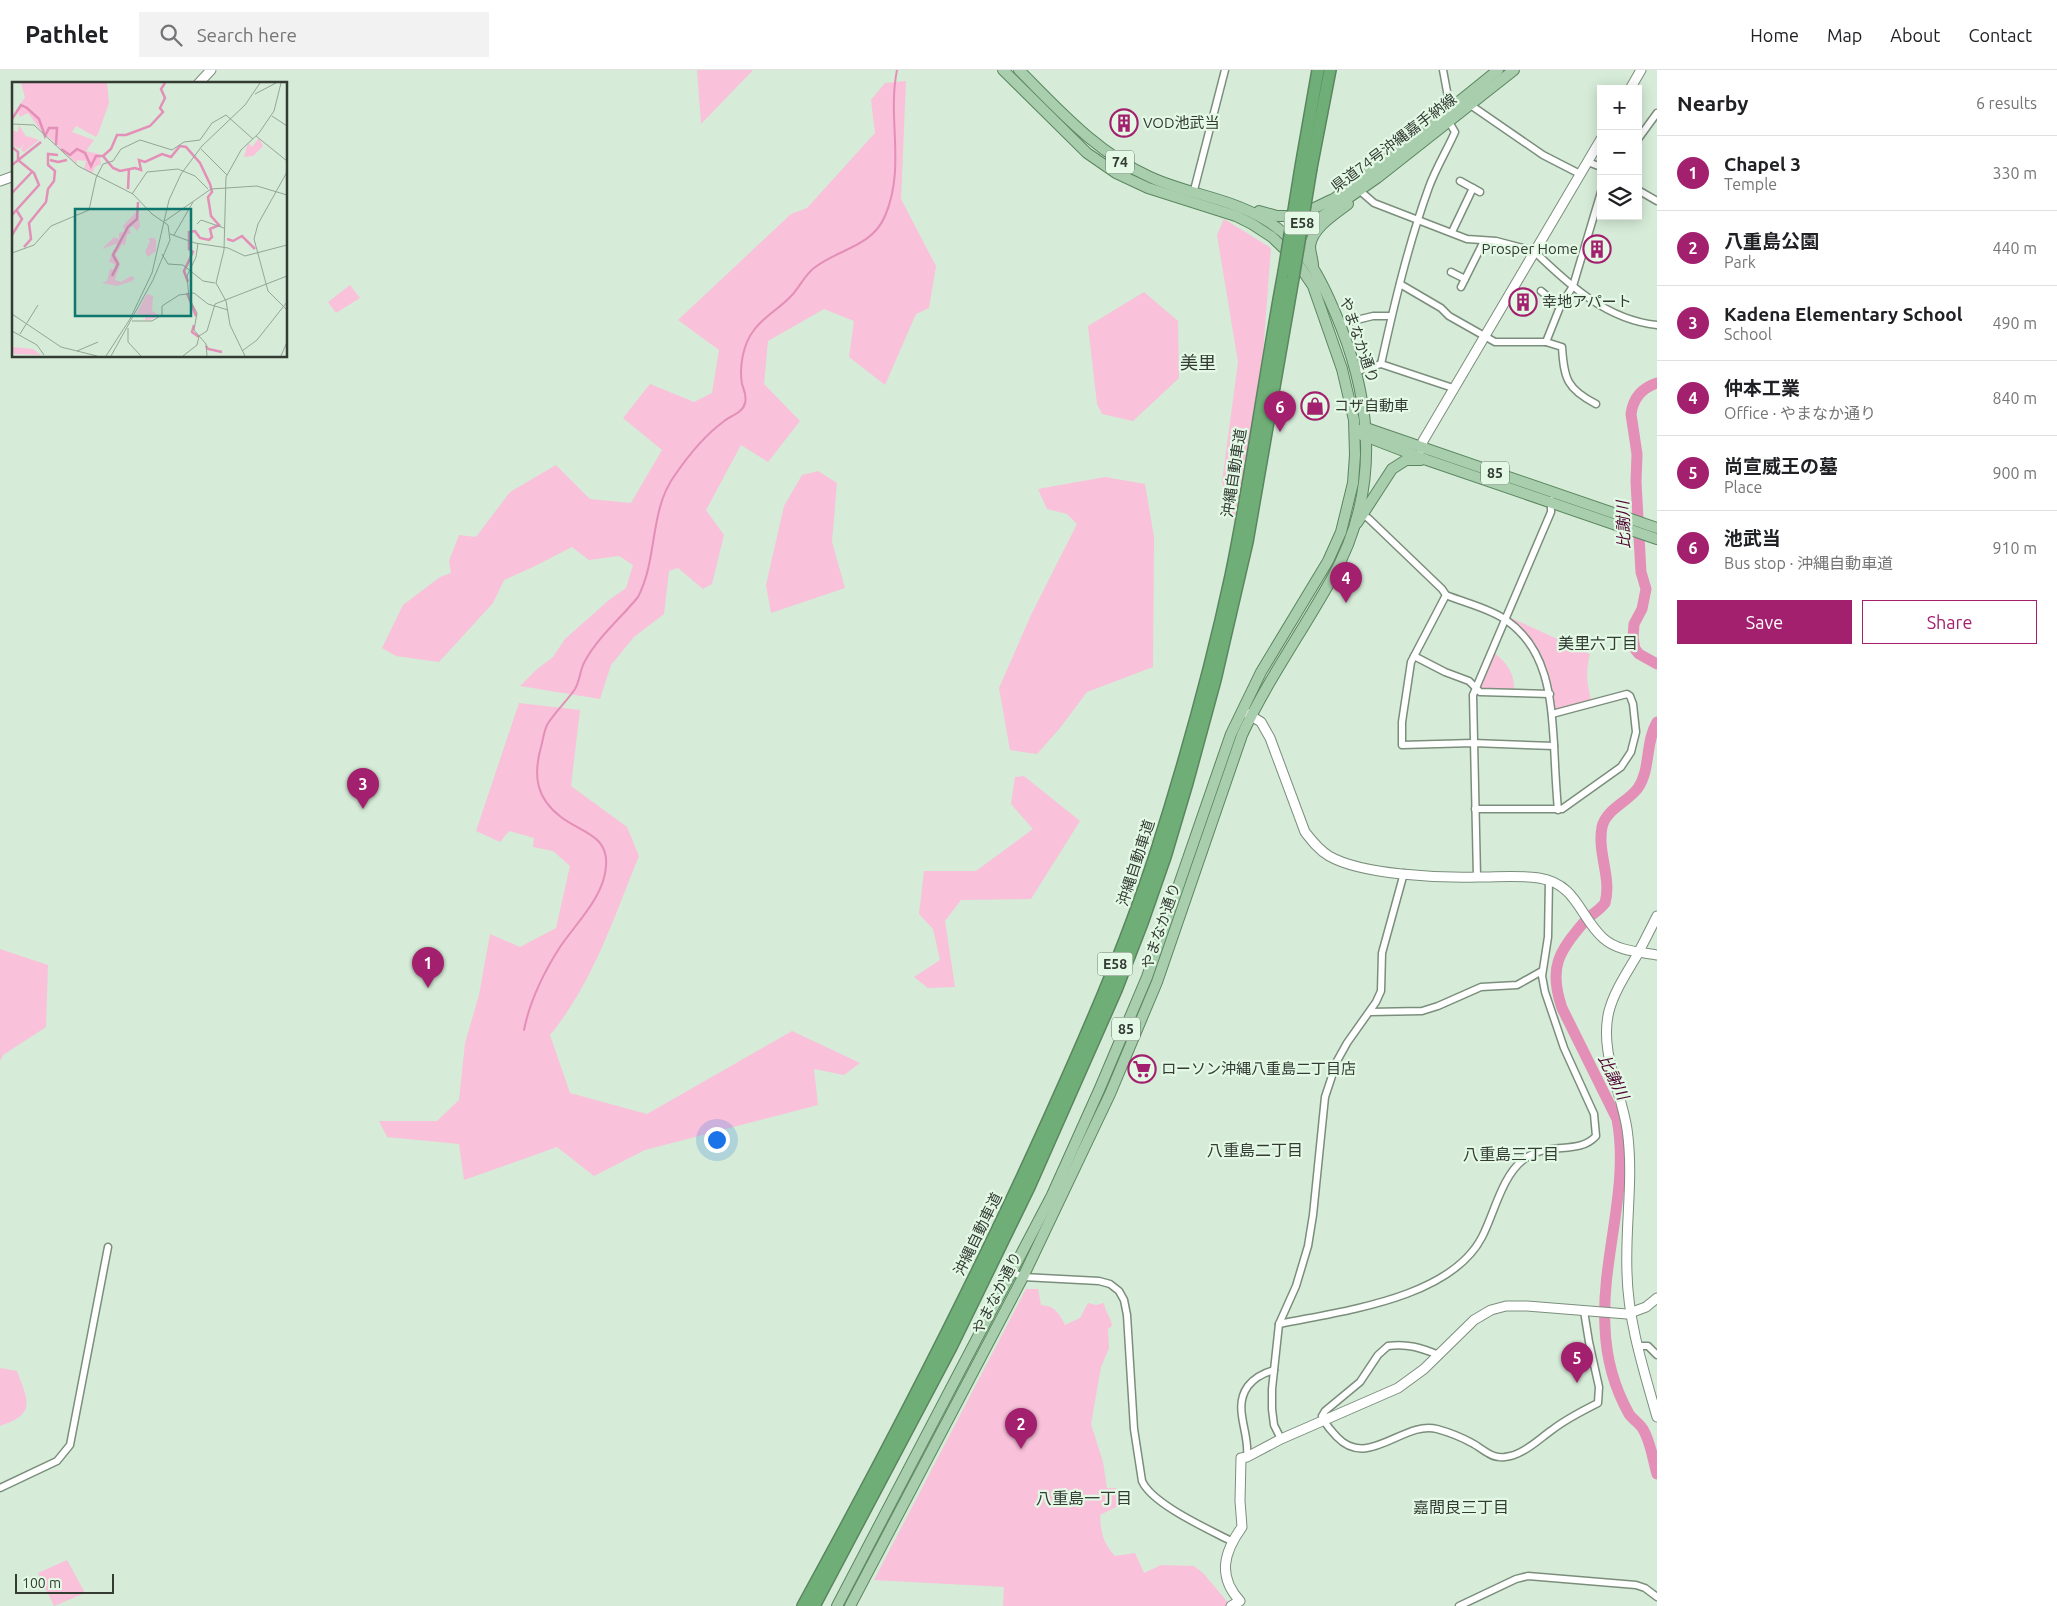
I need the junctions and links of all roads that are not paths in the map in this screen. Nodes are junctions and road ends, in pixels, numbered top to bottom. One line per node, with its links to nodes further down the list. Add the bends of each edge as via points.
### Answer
1 (211, 70): 11 (street)
2 (1003, 70): 30 (main road, 74, via 1100,163 1148,188)
3 (1019, 70): 30 (main road, 74, via 1094,143 1121,163)
4 (1225, 70): 30 (street)
5 (1318, 70): 21 (highway, 沖縄自動車道 / E58)
6 (1330, 70): 21 (highway, 沖縄自動車道 / E58)
7 (1443, 70): 13 (street, via 1448,97)
8 (1498, 70): 13 (main road, 県道74号沖縄嘉手納線)
9 (1514, 70): 14 (main road, 県道74号沖縄嘉手納線)
10 (1641, 70): 12 (street)
11 (200, 82)
12 (1632, 85)
13 (1456, 104): 14 (street); 31 (main road, 県道74号沖縄嘉手納線)
14 (1470, 104): 16 (main road, 県道74号沖縄嘉手納線); 22 (street, via 1543,155)
15 (1657, 113): 17 (street)
16 (1449, 122): 27 (main road, 県道74号沖縄嘉手納線); 35 (street, via 1455,132 1430,185)
17 (1642, 134)
18 (1597, 146): 19 (street)
19 (1588, 162): 20 (street); 22 (street)
20 (1597, 165)
21 (1306, 168): 42 (highway, 沖縄自動車道 / E58, bridge)
22 (1580, 174): 39 (street)
23 (12, 177): 24 (street)
24 (0, 181)
25 (1460, 181): 26 (street)
26 (1472, 188): 28 (street); 36 (street)
27 (1360, 191): 35 (street, via 1374,203); 37 (main road, 県道74号沖縄嘉手納線); 40 (main road, via 1316,232 1310,248)
28 (1480, 192)
29 (1642, 192): 32 (street)
30 (1192, 197): 34 (main road, 74); 37 (main road, 74)
31 (1331, 200): 34 (main road, via 1292,216); 37 (main road, 県道74号沖縄嘉手納線)
32 (1657, 201)
33 (1597, 205): 45 (street)
34 (1248, 210): 37 (main road, 74)
35 (1418, 220): 36 (street); 44 (street)
36 (1452, 232): 38 (street, via 1467,239)
37 (1286, 240): 40 (main road, やまなか通り / 85); 58 (main road, やまなか通り / 85, via 1320,301 1342,369)
38 (1484, 241): 39 (street); 43 (street)
39 (1534, 251): 45 (street); 52 (street)
40 (1314, 267): 50 (main road, やまなか通り / 85)
41 (1451, 272): 43 (street)
42 (1289, 275): 108 (highway, 沖縄自動車道 / E58, via 1269,349 1243,511 1207,678 1133,919 1074,1063 1016,1191 938,1351); 109 (highway, 沖縄自動車道 / E58, via 1247,542 1215,680 1179,811 1142,923 1025,1196 951,1347)
43 (1465, 279): 46 (street)
44 (1400, 284): 49 (street); 52 (street)
45 (1572, 286): 48 (street); 51 (street, via 1623,318)
46 (1461, 288)
47 (1541, 291): 48 (street)
48 (1560, 307): 53 (street)
49 (1391, 316): 50 (street, via 1374,316); 54 (street)
50 (1340, 324): 55 (main road, やまなか通り / 85)
51 (1657, 325)
52 (1484, 336): 53 (street, via 1495,342); 56 (street)
53 (1546, 342): 57 (street, via 1562,347 1563,368 1569,383 1579,395)
54 (1381, 364): 55 (street); 56 (street)
55 (1355, 372): 59 (main road, やまなか通り / 85, via 1364,405)
56 (1453, 388): 60 (street, via 1423,441)
57 (1596, 404)
58 (1355, 431): 59 (main road); 73 (main road, やまなか通り / 85, via 1353,483 1341,532 1314,586 1261,672)
59 (1366, 433): 60 (main road, 85); 61 (main road, 85); 66 (main road, やまなか通り / 85, via 1364,484)
60 (1422, 449): 62 (main road, 85)
61 (1426, 460): 62 (main road, 85); 63 (main road, via 1406,460 1392,469)
62 (1552, 498): 64 (main road, 85); 69 (street, via 1551,512)
63 (1363, 516): 66 (main road); 68 (street)
64 (1625, 522): 65 (main road, 85); 67 (main road, 85)
65 (1652, 526)
66 (1354, 527): 73 (main road, やまなか通り / 85, via 1332,578)
67 (1653, 537)
68 (1446, 595): 69 (street); 70 (street)
69 (1505, 620): 71 (street); 72 (street, via 1535,653)
70 (1414, 656): 71 (street, via 1469,681); 75 (street, via 1408,672 1402,745)
71 (1476, 689): 72 (street, via 1489,693); 75 (street, via 1473,695)
72 (1550, 694): 74 (street)
73 (1246, 713): 79 (street, via 1261,722 1270,738 1305,832 1314,844 1327,856 1339,861 1373,870); 86 (main road, やまなか通り / 85, via 1212,786); 87 (main road, やまなか通り / 85, via 1239,745)
74 (1552, 714): 76 (street); 78 (street, via 1627,694 1636,714 1635,738 1627,760 1577,800)
75 (1473, 743): 76 (street); 77 (street)
76 (1554, 746): 78 (street)
77 (1475, 809): 78 (street); 80 (street)
78 (1558, 810)
79 (1404, 873): 80 (street, via 1441,878); 88 (street, via 1382,953 1381,992)
80 (1477, 877): 81 (street)
81 (1549, 880): 83 (street, via 1571,893 1604,938 1612,944); 85 (street, via 1548,937)
82 (1657, 916): 83 (street)
83 (1639, 952): 84 (street); 94 (street, via 1609,1010 1606,1033 1629,1151 1626,1272)
84 (1657, 955)
85 (1542, 971): 88 (street, via 1517,985 1481,986 1422,1011); 95 (street, via 1545,992 1561,1038 1594,1114 1596,1136 1587,1144 1548,1148 1524,1158 1508,1179 1482,1238 1469,1257 1452,1271 1415,1290 1368,1306)
86 (1147, 977): 87 (main road); 90 (main road, やまなか通り / 85, via 1056,1186)
87 (1157, 982): 91 (main road, やまなか通り / 85, via 1110,1094)
88 (1370, 1012): 95 (street, via 1337,1061 1324,1097 1308,1246 1296,1286)
89 (108, 1247): 104 (street, via 70,1445 57,1461)
90 (1012, 1272): 91 (street); 110 (main road, やまなか通り / 85)
91 (1023, 1277): 105 (street, via 1098,1281 1110,1284 1121,1293 1127,1315 1134,1429 1145,1488 1174,1510); 111 (main road, やまなか通り / 85)
92 (1657, 1298): 94 (street)
93 (1584, 1311): 94 (street); 97 (street, via 1496,1307 1474,1320); 101 (street, via 1599,1387 1598,1403 1514,1455 1498,1457 1471,1442 1428,1427 1386,1444 1353,1447 1341,1441)
94 (1632, 1313): 96 (street)
95 (1279, 1324): 99 (street)
96 (1638, 1346): 98 (street, via 1648,1346); 100 (street)
97 (1439, 1355): 101 (street, via 1398,1388); 101 (street, via 1411,1345 1388,1346 1360,1382 1325,1411 1322,1416)
98 (1657, 1355)
99 (1274, 1370): 102 (street, via 1272,1409 1274,1425); 103 (street, via 1258,1376 1242,1394)
100 (1657, 1417)
101 (1324, 1422): 102 (street)
102 (1281, 1440): 103 (street)
103 (1247, 1457): 105 (street, via 1242,1458 1242,1527)
104 (0, 1488)
105 (1231, 1541): 107 (street, via 1224,1574 1233,1594)
106 (1657, 1597): 113 (street, via 1636,1585 1528,1576)
107 (1242, 1603): 112 (street)
108 (803, 1606)
109 (814, 1606)
110 (837, 1606)
111 (850, 1606)
112 (1231, 1606)
113 (1459, 1606)

